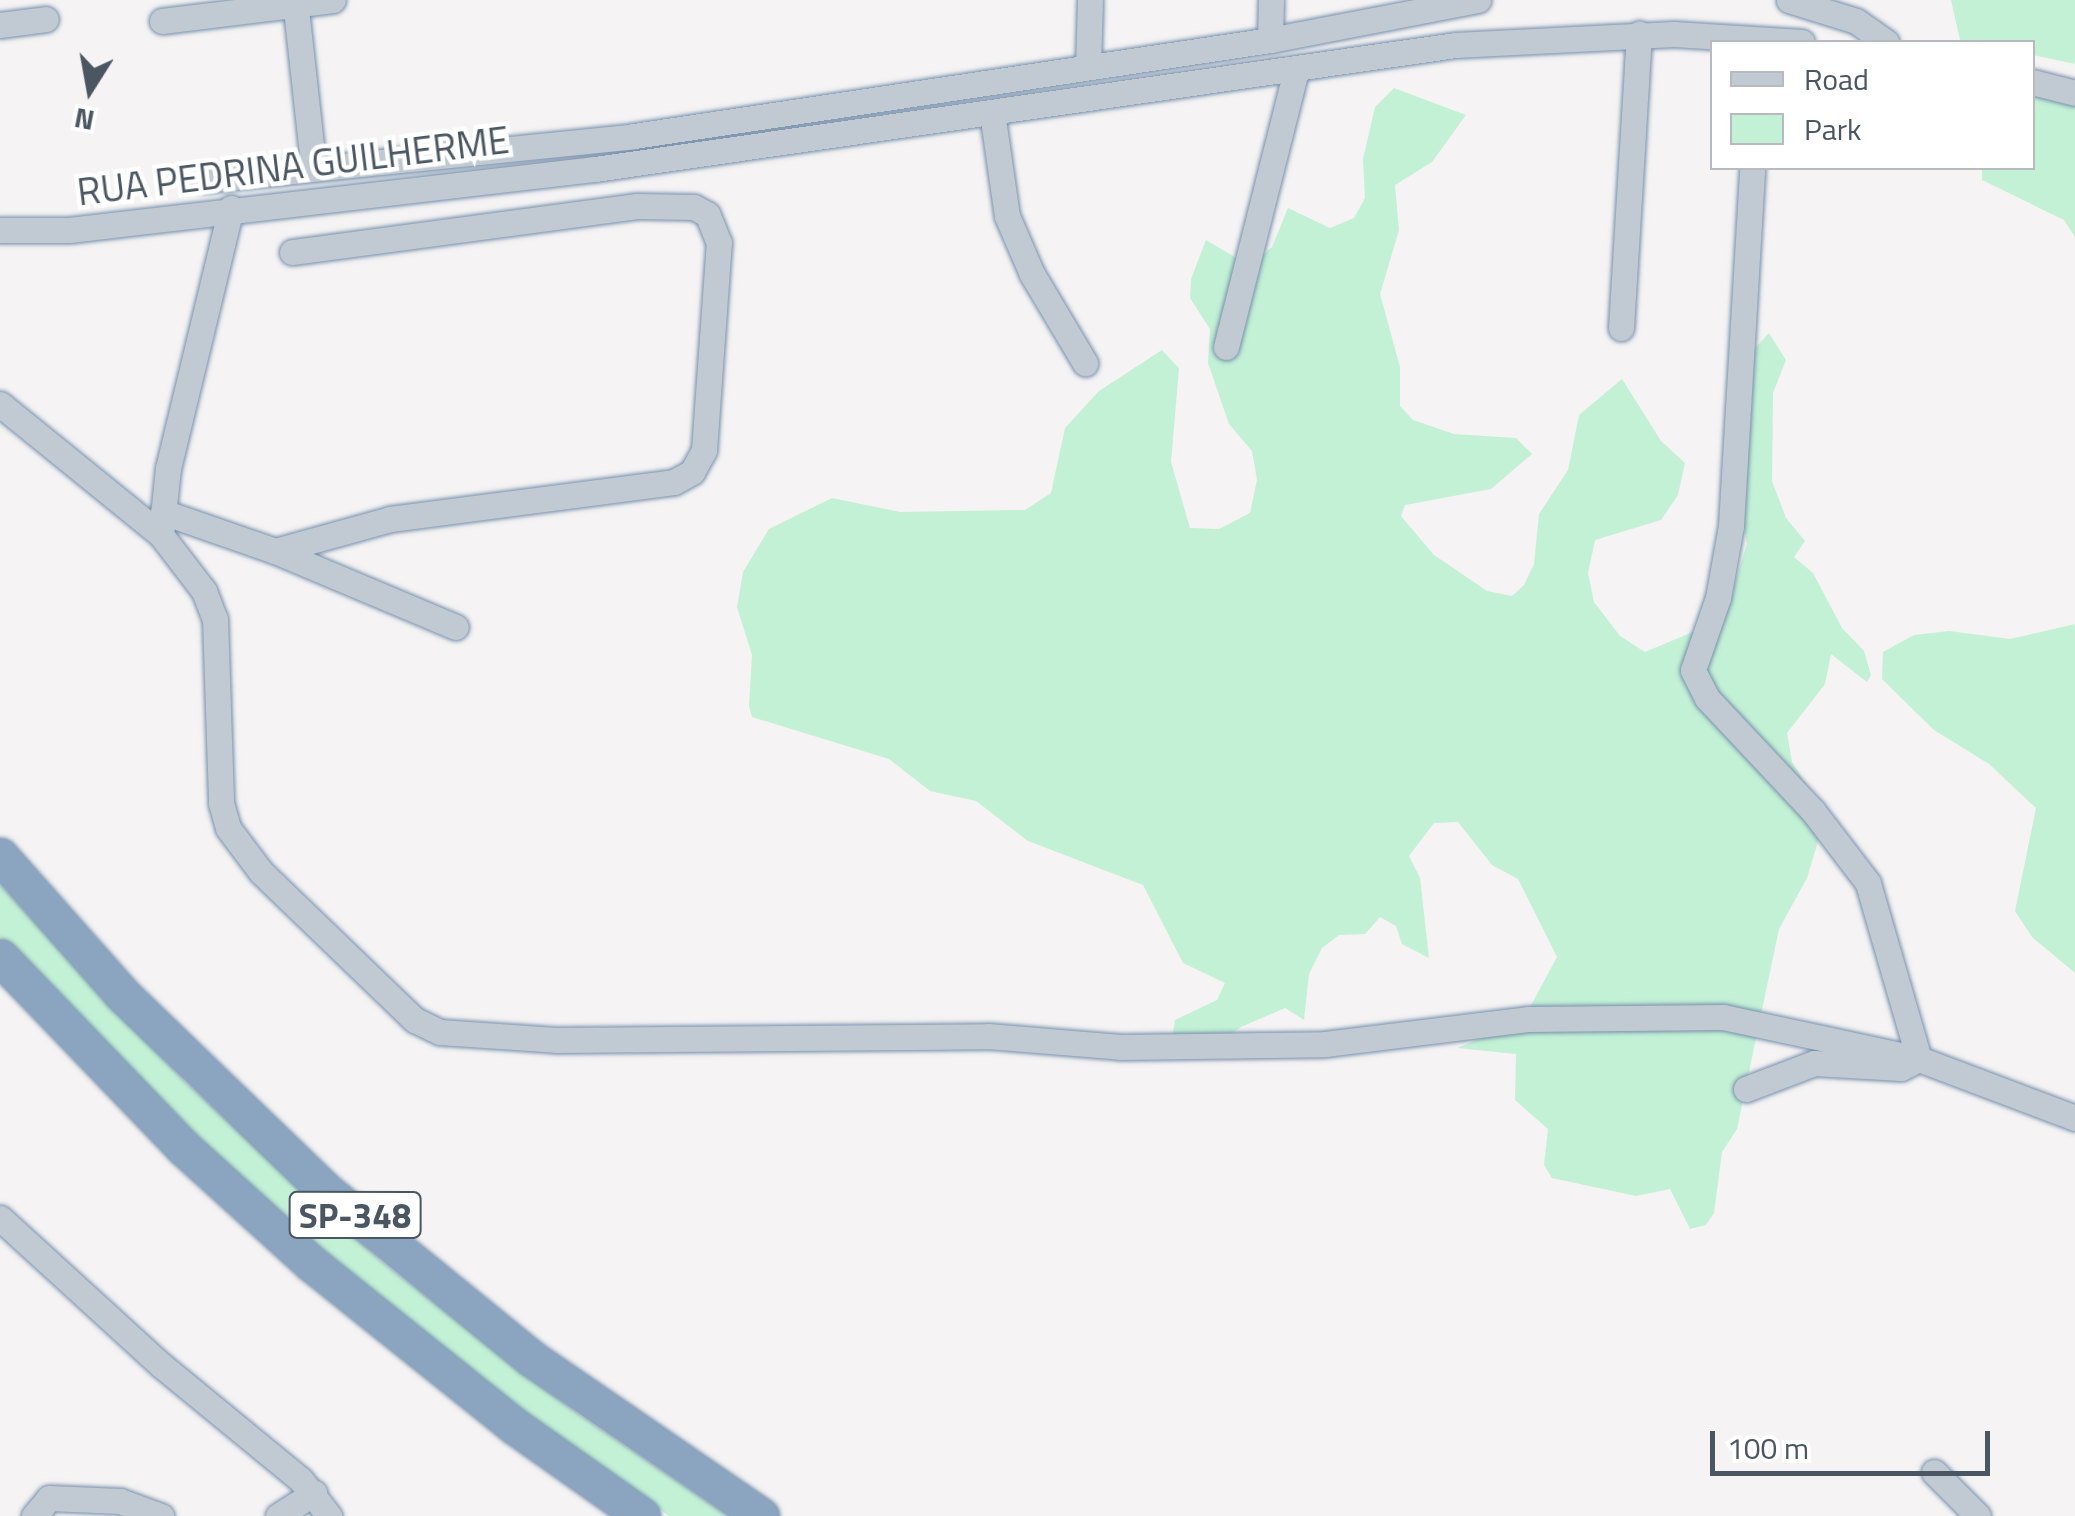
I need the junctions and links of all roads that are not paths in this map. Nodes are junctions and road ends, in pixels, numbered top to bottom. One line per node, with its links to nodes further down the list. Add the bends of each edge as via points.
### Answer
1 (332, 0): 6 (street)
2 (1090, 0): 16 (street)
3 (1271, 0): 12 (street)
4 (1789, 0): 9 (street)
5 (1464, 1): 12 (street); 15 (street)
6 (296, 2): 8 (street); 22 (street)
7 (46, 19): 10 (street)
8 (162, 21)
9 (1855, 21): 14 (street)
10 (0, 25)
11 (1639, 34): 13 (street, RUA PEDRINA GUILHERME); 15 (street, RUA PEDRINA GUILHERME); 30 (street)
12 (1270, 40): 16 (street)
13 (1761, 40)
14 (1883, 40)
15 (1455, 45): 17 (street, RUA PEDRINA GUILHERME)
16 (1088, 67): 21 (street)
17 (1296, 70): 20 (street, RUA PEDRINA GUILHERME); 31 (street)
18 (2035, 83): 19 (street)
19 (2075, 93)
20 (992, 112): 23 (street, RUA PEDRINA GUILHERME); 32 (street, via 1007,216)
21 (643, 134): 22 (street); 23 (street); 24 (street)
22 (313, 164): 26 (street)
23 (631, 164): 24 (street, RUA PEDRINA GUILHERME)
24 (595, 169): 27 (street, RUA PEDRINA GUILHERME)
25 (1752, 170): 41 (street, via 1731,526 1718,598 1692,670 1707,698 1802,798 1868,883)
26 (204, 180)
27 (231, 208): 28 (street, RUA PEDRINA GUILHERME, via 69,230); 34 (street)
28 (0, 230)
29 (292, 252): 35 (street, via 676,204 707,214 719,242 704,450 692,472 674,482)
30 (1621, 328)
31 (1226, 346)
32 (1084, 363)
33 (0, 404): 34 (street)
34 (162, 524): 36 (street); 41 (street, via 215,619 221,803 228,828 261,872 372,985 440,1032 666,1043 988,1036 1140,1047 1326,1044 1529,1019 1637,1015 1723,1017)
35 (334, 530): 36 (street); 37 (street)
36 (275, 551): 37 (street)
37 (318, 569): 38 (street)
38 (456, 627)
39 (0, 856): 52 (highway, SP-348, via 122,994 325,1190 531,1358)
40 (0, 958): 51 (highway, SP-348, via 184,1148 311,1263 512,1425)
41 (1919, 1059): 42 (street, via 1900,1068 1814,1063); 43 (street)
42 (1746, 1089)
43 (2075, 1118)
44 (0, 1218): 46 (street)
45 (1934, 1472): 53 (street)
46 (314, 1493): 49 (street); 50 (street)
47 (34, 1516): 48 (street, via 49,1498 120,1501)
48 (161, 1516)
49 (278, 1516)
50 (329, 1516)
51 (642, 1516)
52 (761, 1516)
53 (1978, 1516)

